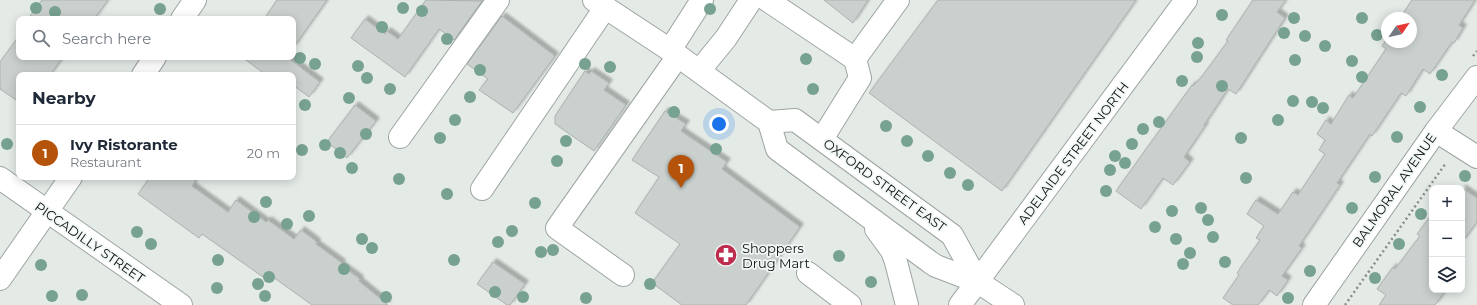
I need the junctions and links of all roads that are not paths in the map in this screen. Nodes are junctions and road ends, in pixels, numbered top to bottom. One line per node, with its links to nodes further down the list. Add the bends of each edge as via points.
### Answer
1 (195, 0): 9 (main road)
2 (498, 0): 18 (main road)
3 (702, 0): 10 (main road)
4 (751, 0): 13 (main road, via 726,38)
5 (767, 0): 11 (main road)
6 (898, 0): 11 (main road)
7 (1186, 0): 29 (main road, ADELAIDE STREET NORTH)
8 (599, 4): 10 (main road); 23 (main road)
9 (184, 16)
10 (674, 53): 13 (main road); 27 (main road, via 557,228)
11 (855, 58): 19 (main road, via 860,78)
12 (153, 60): 14 (main road)
13 (699, 71): 16 (main road)
14 (144, 72)
15 (1477, 77): 17 (main road, BALMORAL AVENUE)
16 (769, 122): 19 (main road, OXFORD STREET EAST, via 796,120); 25 (main road, OXFORD STREET EAST, via 777,149)
17 (1436, 131): 20 (main road); 35 (main road, BALMORAL AVENUE)
18 (400, 137)
19 (822, 139): 29 (main road, OXFORD STREET EAST, via 952,235)
20 (1477, 158)
21 (0, 178): 24 (main road, PICCADILLY STREET)
22 (69, 180): 24 (main road)
23 (482, 189)
24 (47, 212): 28 (main road); 30 (main road, PICCADILLY STREET)
25 (870, 218): 29 (main road, OXFORD STREET EAST, via 936,266); 32 (main road, via 894,257)
26 (808, 273): 31 (main road)
27 (623, 275)
28 (0, 279)
29 (978, 282): 33 (main road, ADELAIDE STREET NORTH); 34 (main road, OXFORD STREET EAST)
30 (181, 305)
31 (850, 305)
32 (907, 305)
33 (960, 305)
34 (1013, 305)
35 (1314, 305)

